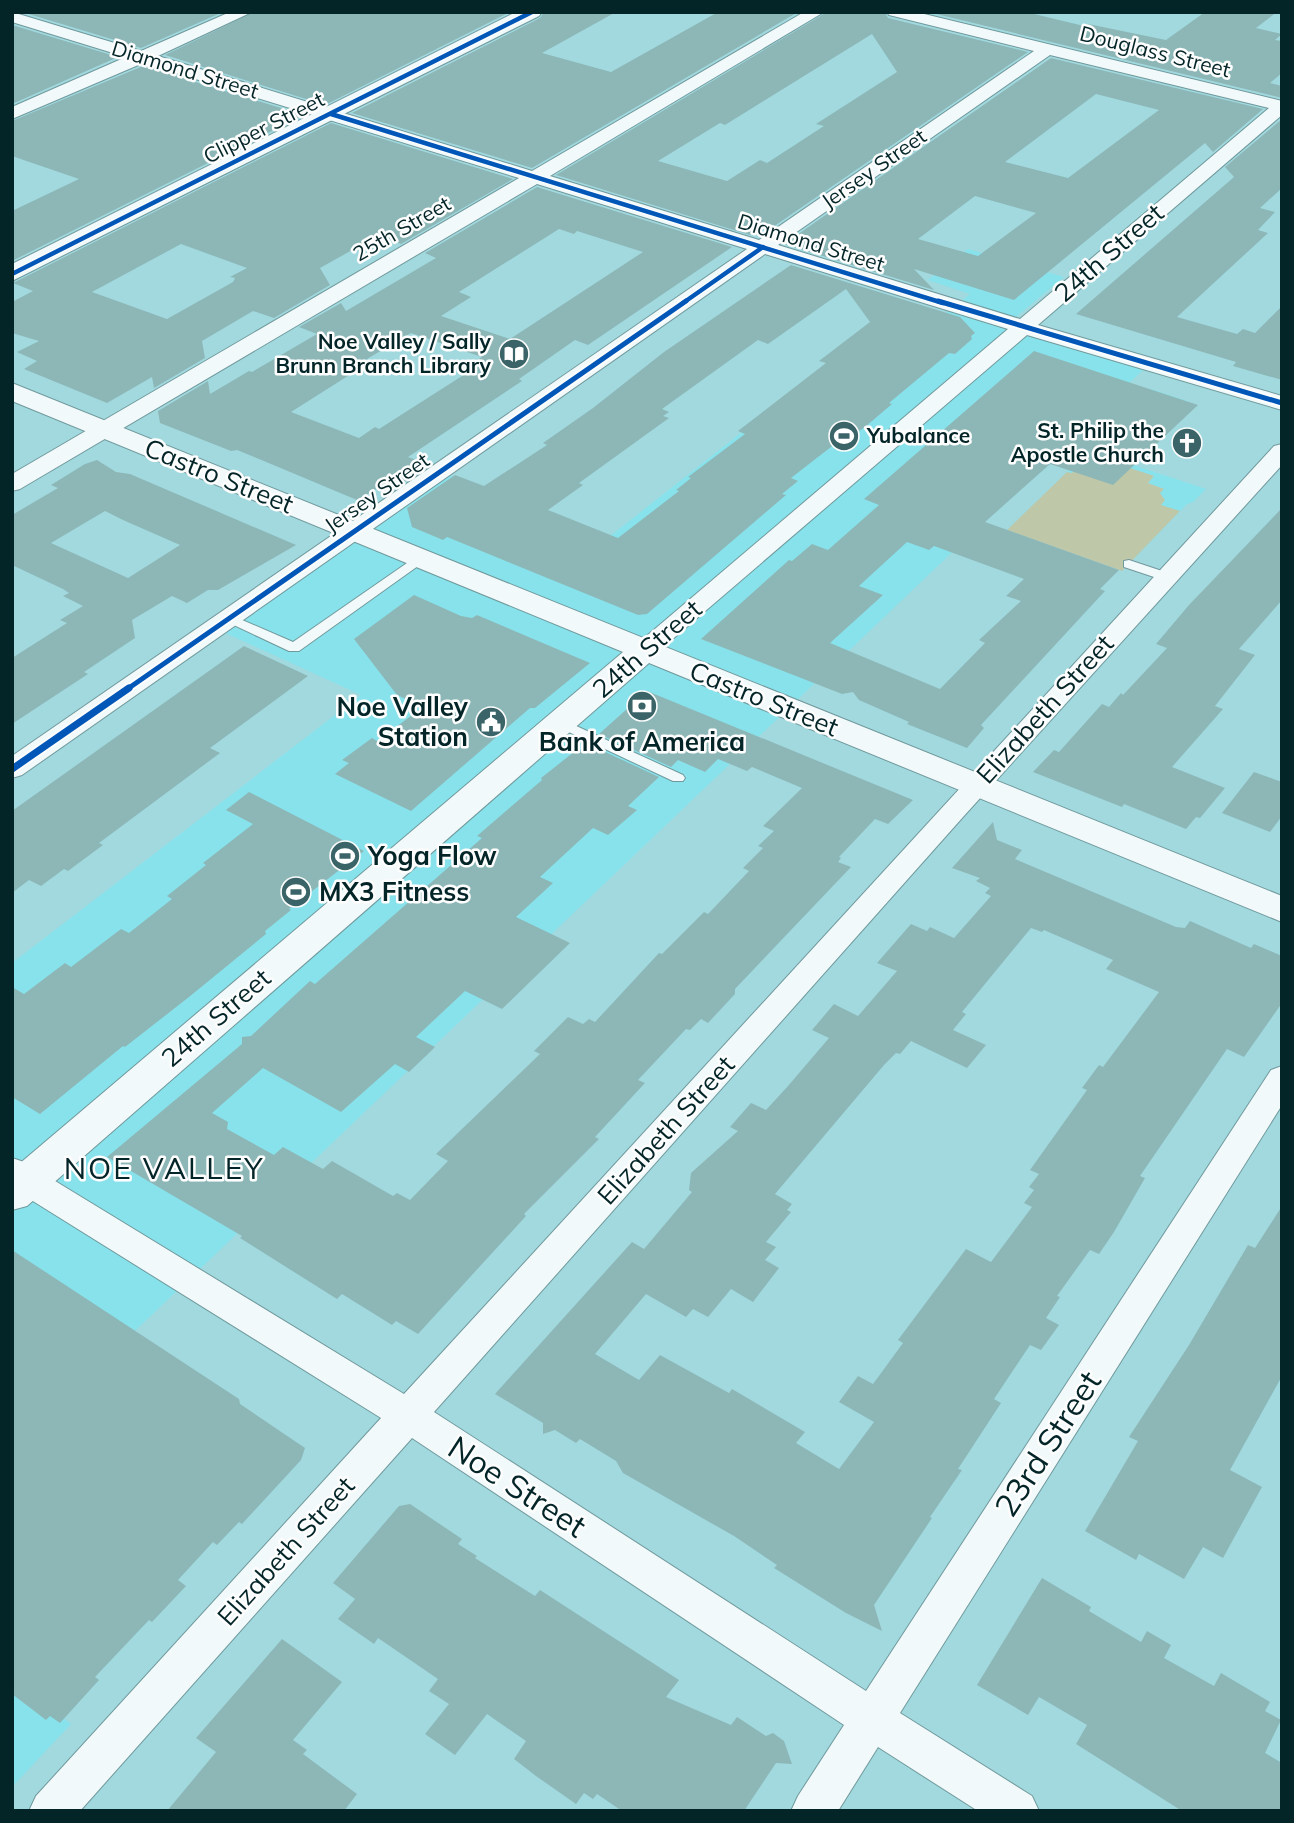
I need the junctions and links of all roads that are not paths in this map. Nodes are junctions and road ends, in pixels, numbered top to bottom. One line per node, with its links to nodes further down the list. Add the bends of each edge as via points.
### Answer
1 (244, 12): 7 (street)
2 (532, 12): 10 (street, Clipper Street)
3 (816, 12): 11 (street, 25th Street)
4 (895, 12): 6 (street, Douglass Street)
5 (12, 17): 7 (street, Diamond Street)
6 (1047, 49): 8 (street, Douglass Street); 12 (street, Jersey Street)
7 (142, 57): 9 (street); 10 (street, Diamond Street)
8 (1282, 106): 14 (street, 24th Street)
9 (12, 114)
10 (331, 114): 11 (street, Diamond Street); 13 (street, Clipper Street)
11 (536, 177): 12 (street, Diamond Street); 17 (street, 25th Street)
12 (763, 247): 14 (street, Diamond Street); 20 (street, Jersey Street)
13 (12, 274)
14 (1024, 327): 16 (street, Diamond Street); 25 (street, 24th Street)
15 (12, 391): 17 (street, Castro Street)
16 (1282, 403)
17 (106, 429): 19 (street, 25th Street); 20 (street, Castro Street)
18 (1282, 451): 23 (street, Elizabeth Street)
19 (12, 484)
20 (354, 531): 21 (street, Castro Street); 24 (street, Jersey Street)
21 (420, 558): 24 (lane, via 294,648); 25 (street, Castro Street)
22 (1129, 564): 23 (lane)
23 (1166, 577): 29 (street, Elizabeth Street)
24 (228, 618): 27 (street, Jersey Street)
25 (645, 650): 26 (street, 24th Street); 29 (street, Castro Street)
26 (561, 723): 28 (lane); 32 (street, 24th Street)
27 (12, 769)
28 (678, 778)
29 (976, 785): 30 (street, Castro Street); 33 (street, Elizabeth Street)
30 (1282, 911)
31 (1282, 1078): 34 (street, 23rd Street)
32 (17, 1182): 33 (street, Noe Street)
33 (409, 1416): 34 (street, Noe Street); 35 (street, Elizabeth Street)
34 (872, 1719): 36 (street, 23rd Street); 37 (street, Noe Street)
35 (51, 1811)
36 (813, 1811)
37 (1017, 1811)

